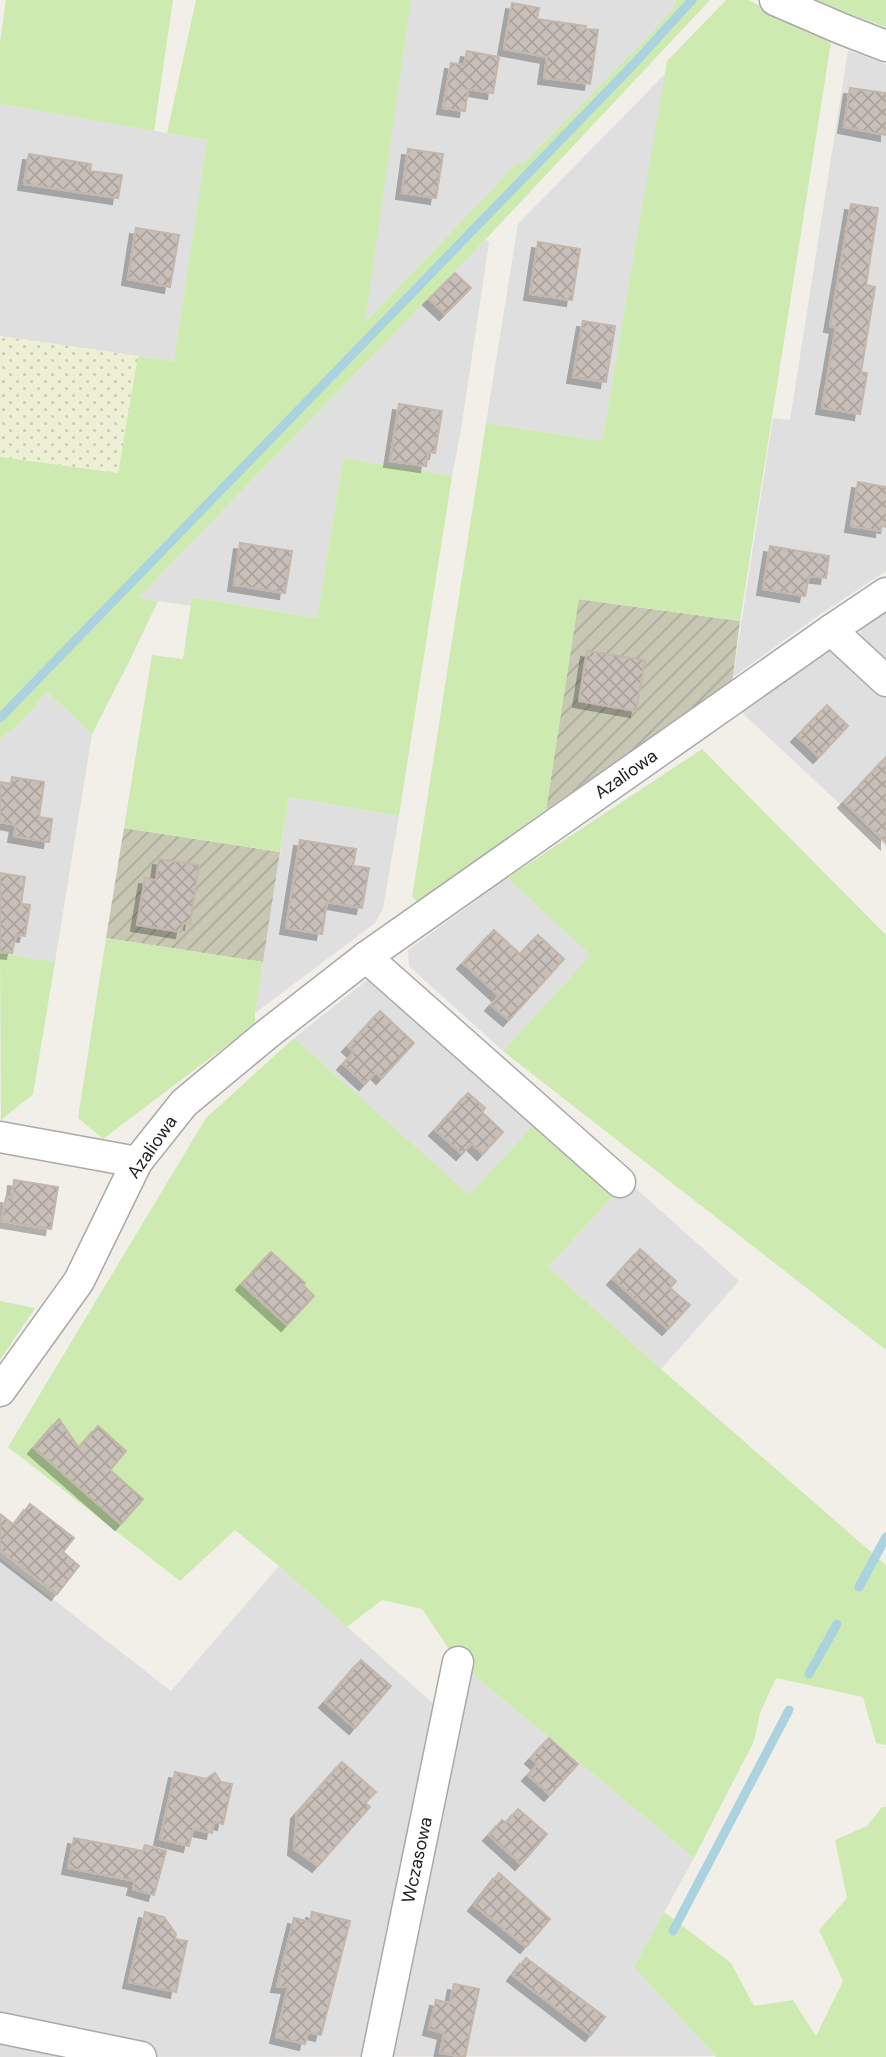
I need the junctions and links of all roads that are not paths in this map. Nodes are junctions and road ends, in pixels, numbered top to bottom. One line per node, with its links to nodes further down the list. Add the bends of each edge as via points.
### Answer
1 (775, 0): 2 (street)
2 (886, 46)
3 (886, 593): 4 (street, Azaliowa)
4 (831, 630): 5 (street); 6 (street, Azaliowa)
5 (886, 681)
6 (366, 957): 8 (street, Azaliowa, via 184,1103); 9 (street)
7 (0, 1137): 8 (street)
8 (136, 1162): 10 (street, Azaliowa, via 79,1281)
9 (620, 1182)
10 (0, 1391)
11 (458, 1662): 14 (street, Wczasowa)
12 (0, 2028): 13 (street)
13 (141, 2057)
14 (377, 2057)

